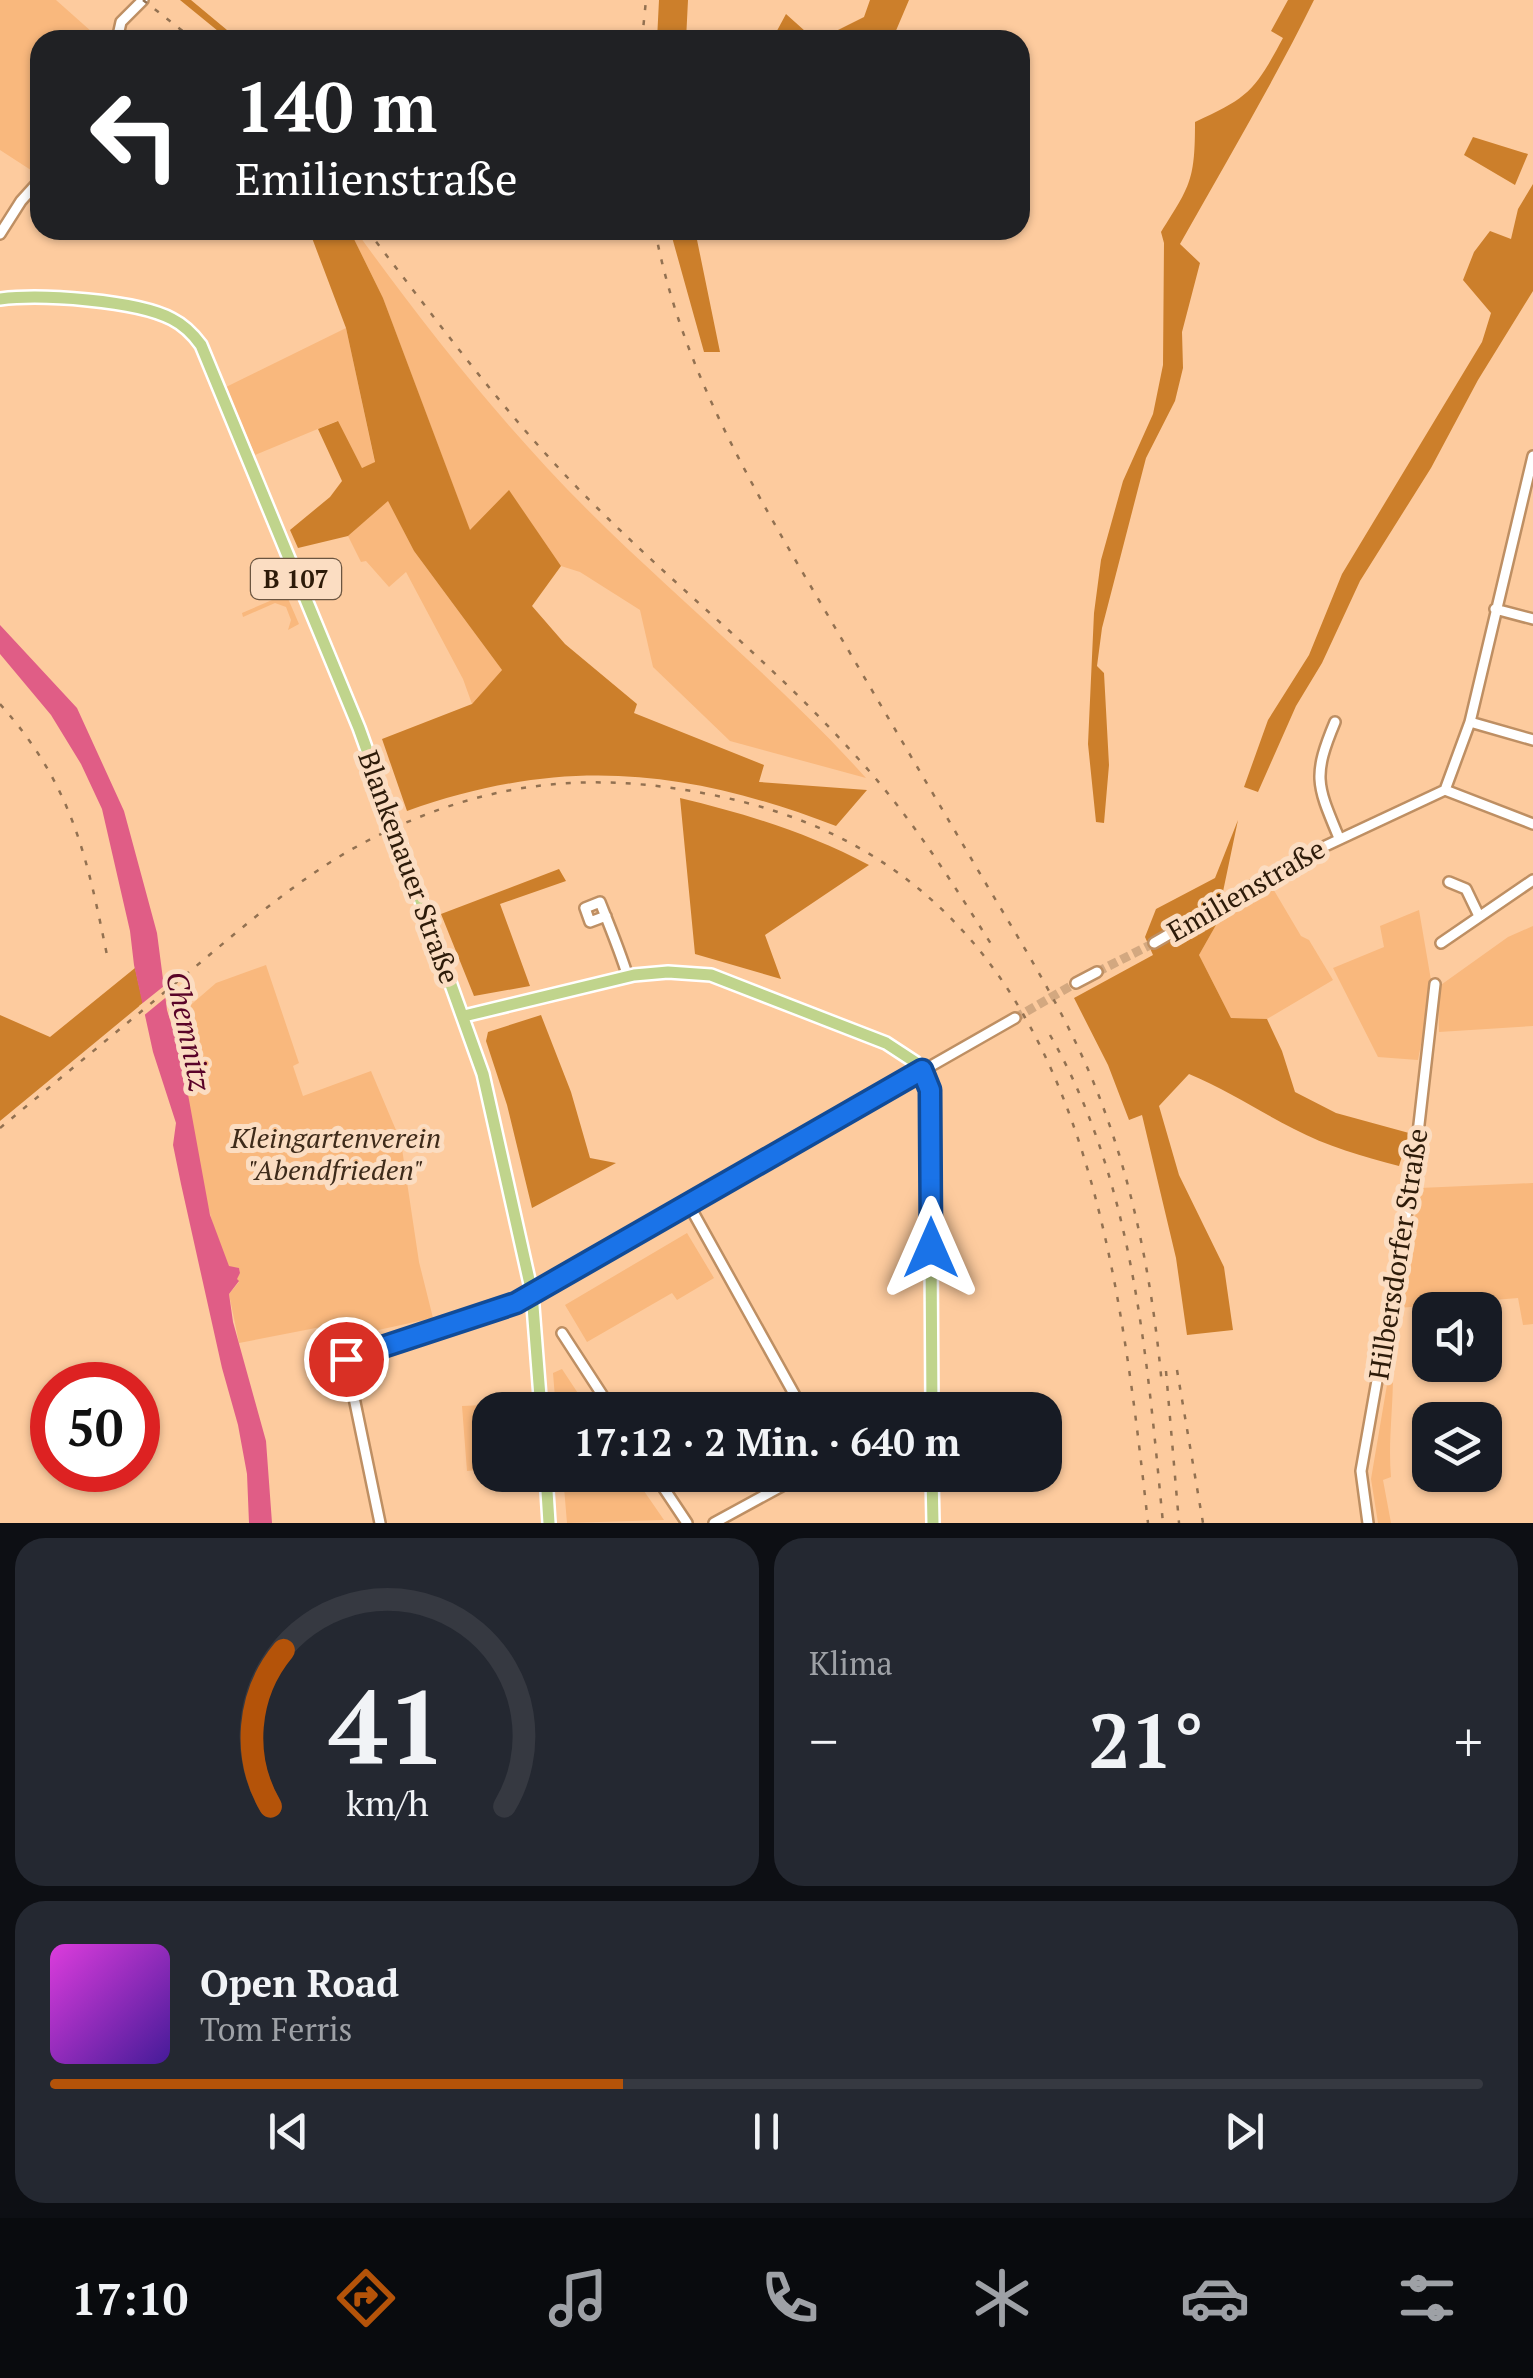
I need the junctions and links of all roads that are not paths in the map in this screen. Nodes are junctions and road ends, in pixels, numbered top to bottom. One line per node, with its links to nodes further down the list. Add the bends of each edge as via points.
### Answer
1 (142, 0): 2 (street)
2 (120, 30)
3 (30, 191): 4 (street)
4 (0, 234)
5 (0, 299): 25 (main road, Blankenauer Straße / B 107, via 35,296 148,311 175,320 200,346 360,728)
6 (1533, 456): 7 (street)
7 (1495, 609): 8 (street); 10 (street)
8 (1533, 619)
9 (1335, 722): 14 (street, Emilienstraße, via 1318,781)
10 (1470, 722): 11 (street); 12 (street)
11 (1533, 740)
12 (1444, 790): 13 (street); 14 (street, Emilienstraße)
13 (1533, 824)
14 (1339, 838): 19 (street, Emilienstraße)
15 (1533, 880): 18 (street)
16 (1449, 882): 18 (street, via 1466,889)
17 (606, 916): 22 (street)
18 (1479, 916): 20 (street)
19 (1154, 943)
20 (1442, 943)
21 (1096, 972): 23 (street)
22 (628, 976): 25 (main road); 27 (main road, via 711,975 886,1043)
23 (1076, 984)
24 (1435, 984): 44 (street, Hilbersdorfer Straße, via 1413,1176 1361,1472)
25 (464, 1016): 29 (main road, Blankenauer Straße / B 107, via 489,1092)
26 (1015, 1018): 27 (street)
27 (922, 1070): 28 (street); 34 (main road, via 930,1090)
28 (689, 1205): 29 (street); 33 (street)
29 (532, 1293): 31 (main road, Blankenauer Straße / B 107); 39 (street, via 346,1359)
30 (562, 1333): 32 (street)
31 (540, 1392)
32 (600, 1392)
33 (793, 1392)
34 (932, 1392)
35 (547, 1492): 40 (main road)
36 (666, 1492): 41 (street)
37 (771, 1492): 42 (street)
38 (932, 1492): 43 (main road)
39 (380, 1523)
40 (549, 1523)
41 (687, 1523)
42 (714, 1523)
43 (933, 1523)
44 (1368, 1523)

